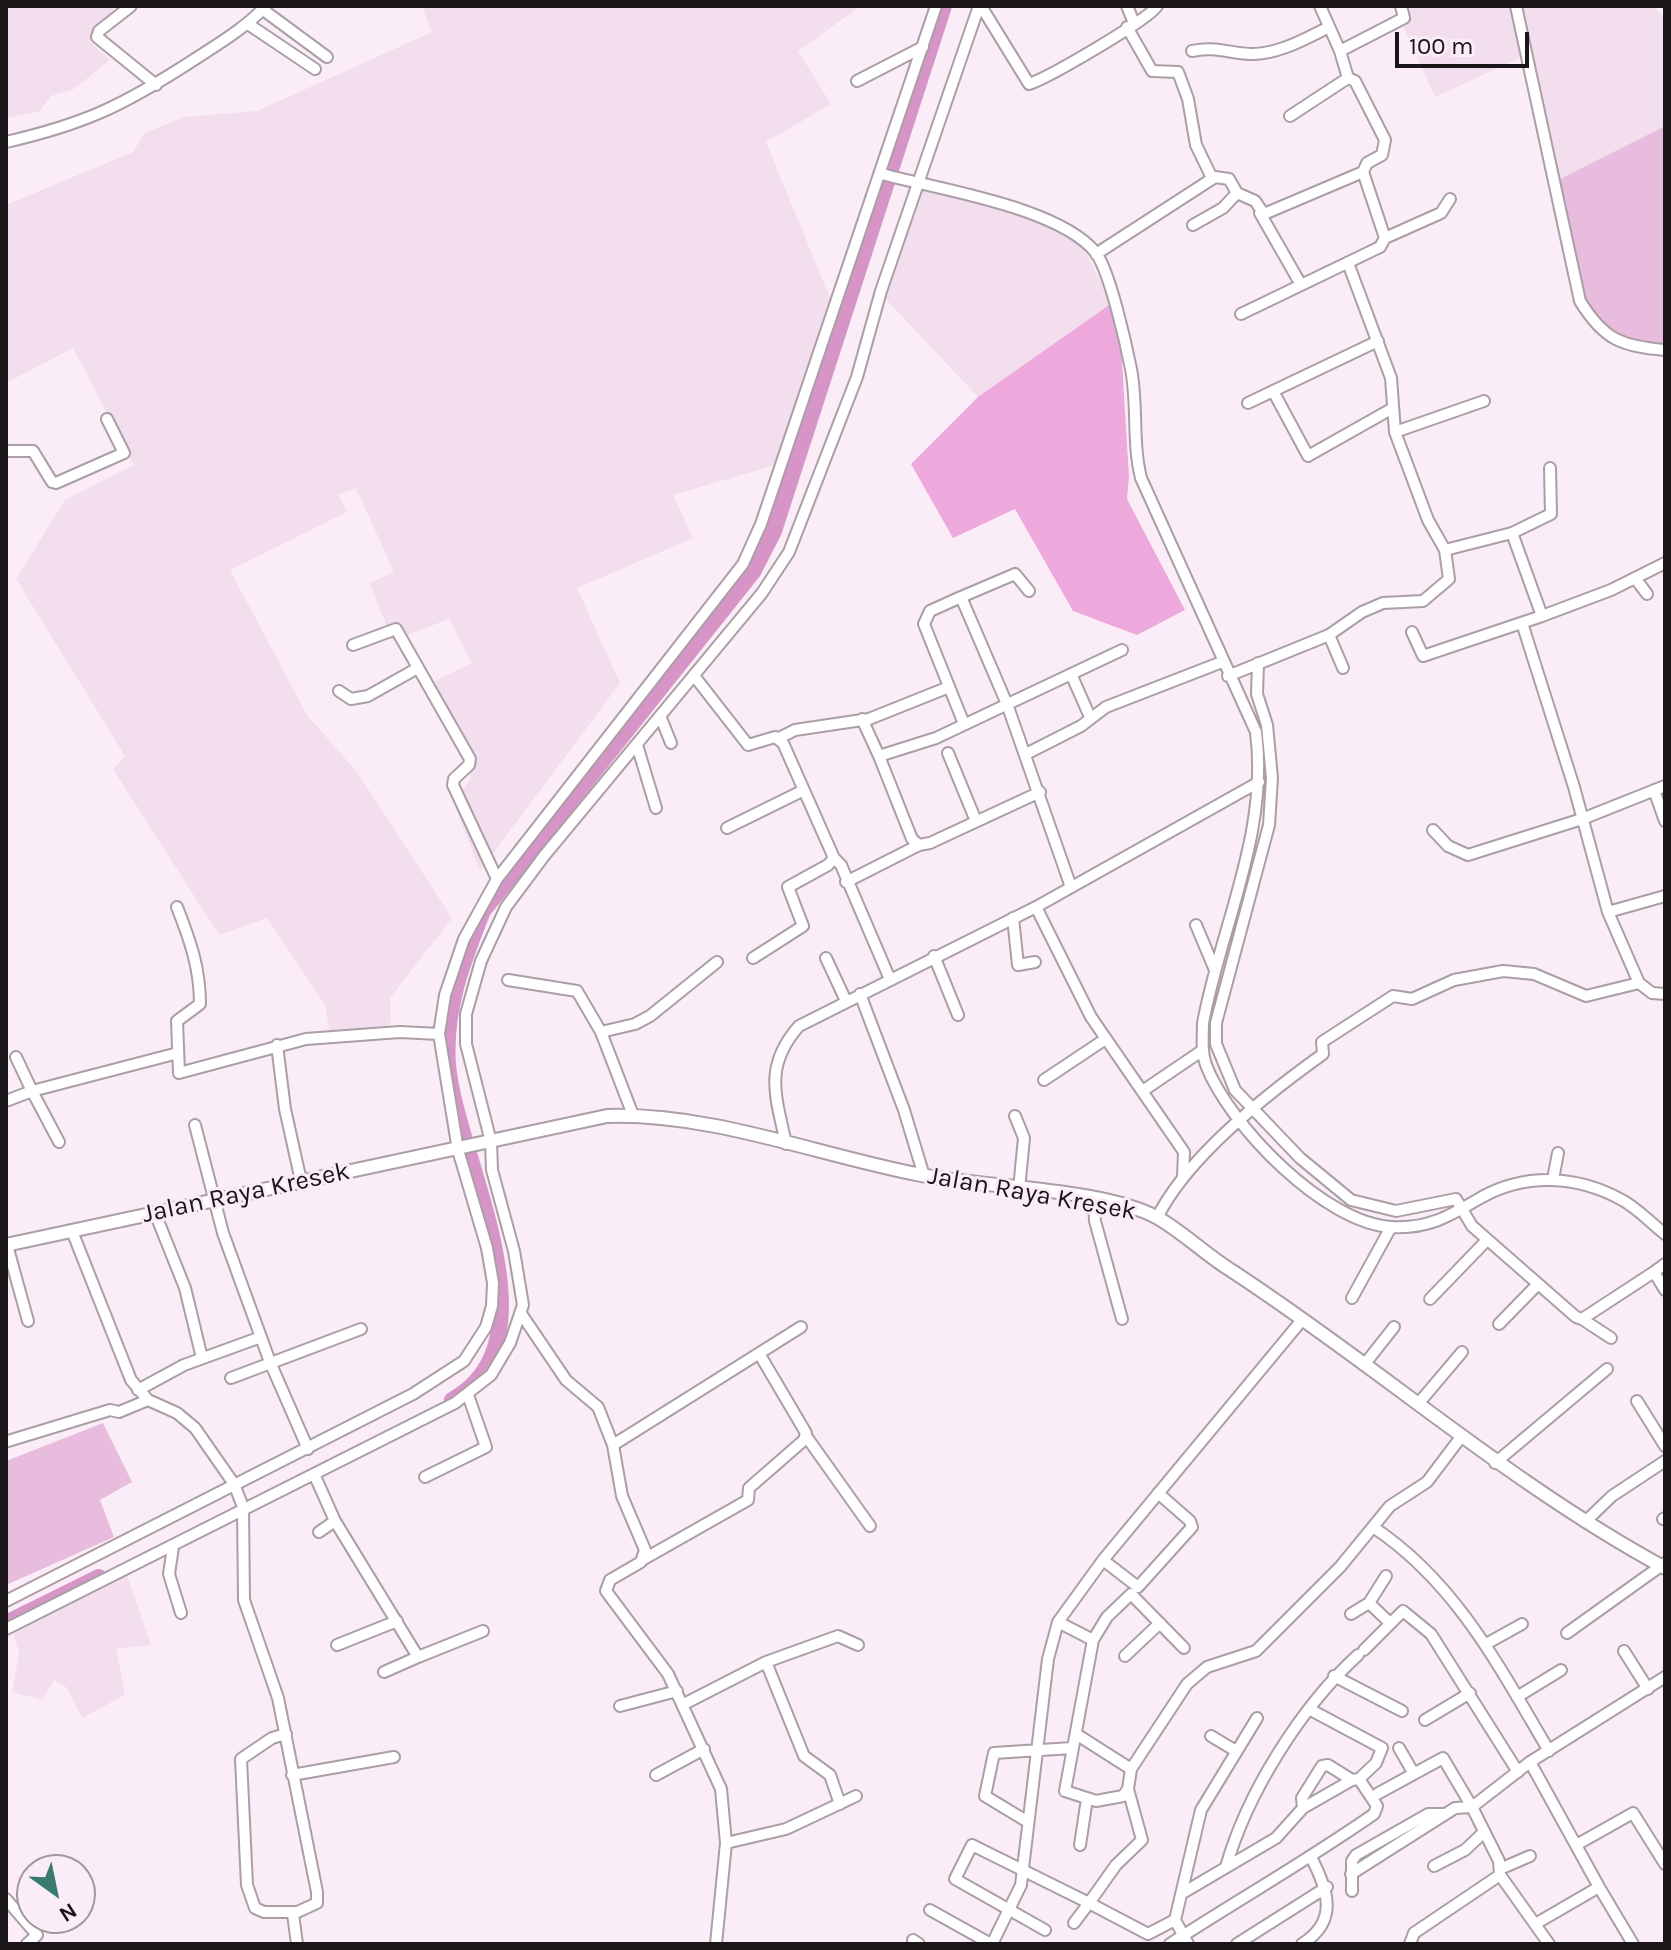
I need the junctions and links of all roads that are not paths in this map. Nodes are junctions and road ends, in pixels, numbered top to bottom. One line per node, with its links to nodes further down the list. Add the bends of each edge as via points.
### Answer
1 (131, 6): 20 (street, via 97,37)
2 (936, 6): 13 (street)
3 (980, 6): 11 (street, via 1029,84); 26 (street)
4 (1127, 6): 11 (street)
5 (1157, 6): 11 (street)
6 (1320, 6): 12 (street)
7 (1401, 6): 15 (street, via 1404,18)
8 (1516, 6): 37 (street, via 1580,301 1592,321 1613,339)
9 (264, 8): 10 (street); 16 (street)
10 (248, 24): 17 (street); 20 (street)
11 (1130, 25): 25 (street, via 1152,71 1178,72 1196,145)
12 (1329, 27): 14 (street, via 1293,45 1253,54 1222,48); 15 (street)
13 (923, 47): 19 (street); 24 (street)
14 (1192, 51)
15 (1340, 51): 18 (street)
16 (327, 57)
17 (315, 69)
18 (1348, 78): 21 (street); 23 (street, via 1355,81 1385,140 1382,155 1367,163)
19 (857, 81)
20 (156, 85): 22 (street, via 80,124)
21 (1290, 116)
22 (6, 142)
23 (1363, 172): 29 (street); 31 (street)
24 (883, 175): 26 (street); 91 (street, via 743,564)
25 (1212, 178): 27 (street, via 1225,176); 32 (street)
26 (916, 181): 32 (street, via 1039,218); 65 (street, via 857,377 789,552)
27 (1237, 193): 29 (street, via 1255,201); 30 (street)
28 (1450, 199): 31 (street, via 1441,213)
29 (1260, 213): 34 (street)
30 (1193, 225)
31 (1385, 238): 33 (street, via 1372,253)
32 (1101, 251): 59 (street, via 1132,373 1135,455 1141,478)
33 (1348, 263): 34 (street); 36 (street)
34 (1300, 283): 35 (street)
35 (1241, 314)
36 (1378, 341): 38 (street); 41 (street, via 1391,378)
37 (1665, 350)
38 (1273, 391): 40 (street); 41 (street, via 1308,456)
39 (1484, 401): 43 (street)
40 (1248, 403)
41 (1393, 408): 43 (street)
42 (107, 419): 44 (street, via 124,453 56,483 33,451)
43 (1395, 432): 47 (street)
44 (6, 451)
45 (1550, 468): 46 (street, via 1551,514)
46 (1512, 533): 47 (street); 53 (street)
47 (1445, 550): 56 (street, via 1449,571 1444,586 1423,601 1372,607)
48 (1665, 563): 49 (street)
49 (1635, 578): 51 (street); 53 (street)
50 (1029, 591): 52 (street, via 1015,574)
51 (1647, 594)
52 (961, 597): 66 (street, via 930,611 924,620); 68 (street)
53 (1542, 616): 54 (street)
54 (1522, 623): 55 (street, via 1423,656); 84 (street)
55 (1412, 632)
56 (1329, 635): 60 (street); 61 (street)
57 (353, 645): 62 (street, via 396,629)
58 (1122, 650): 63 (street)
59 (1222, 662): 64 (street); 69 (street)
60 (1257, 664): 64 (street); 111 (street, via 1257,694 1270,750 1270,814 1266,842)
61 (1343, 668)
62 (416, 669): 67 (street, via 368,696 351,699); 91 (street, via 470,759 453,785)
63 (1071, 674): 68 (street); 69 (street)
64 (1232, 674): 79 (street, via 1256,732)
65 (695, 677): 70 (street); 73 (street, via 748,745)
66 (949, 687): 71 (street); 72 (street)
67 (339, 691)
68 (1007, 704): 72 (street); 77 (street)
69 (1090, 717): 77 (street)
70 (661, 718): 74 (street); 75 (street)
71 (862, 719): 73 (street, via 795,730); 78 (street)
72 (964, 724): 78 (street)
73 (779, 738): 81 (street)
74 (671, 743)
75 (637, 745): 83 (street); 131 (street, via 506,907 481,961 466,1014 466,1044)
76 (948, 753): 85 (street)
77 (1026, 754): 82 (street)
78 (879, 756): 89 (street)
79 (1259, 782): 93 (street); 105 (street, via 1253,832)
80 (1660, 788): 84 (street); 86 (street)
81 (802, 791): 87 (street); 90 (street)
82 (1040, 792): 85 (street); 93 (street)
83 (656, 808)
84 (1582, 819): 88 (street, via 1468,855 1448,846); 97 (street)
85 (976, 821): 89 (street)
86 (1665, 821)
87 (727, 828)
88 (1433, 830)
89 (919, 845): 92 (street)
90 (834, 858): 92 (street); 101 (street, via 788,887 803,926)
91 (497, 879): 115 (street, via 464,939 445,995)
92 (846, 882): 106 (street)
93 (1071, 887): 96 (street)
94 (1665, 896): 97 (street)
95 (177, 907): 119 (street, via 200,982 200,1004 177,1021)
96 (1036, 907): 98 (street); 116 (street)
97 (1608, 912): 108 (street)
98 (1013, 918): 100 (street); 104 (street, via 1018,965)
99 (1196, 925): 105 (street)
100 (934, 956): 106 (street); 113 (street)
101 (753, 958)
102 (826, 958): 112 (street)
103 (717, 962): 114 (street, via 650,1016)
104 (1035, 962)
105 (1215, 970): 111 (street)
106 (889, 977): 109 (street)
107 (508, 980): 114 (street, via 578,994)
108 (1639, 983): 110 (street, via 1652,993); 127 (street, via 1586,996 1534,974 1503,971 1454,980 1412,999 1393,996 1322,1042 1323,1054)
109 (860, 994): 112 (street); 137 (street)
110 (1665, 994)
111 (1214, 997): 118 (street)
112 (846, 1001): 132 (street, via 799,1026 776,1061 773,1075)
113 (958, 1015)
114 (601, 1032): 126 (street)
115 (439, 1034): 117 (street, via 400,1032); 133 (street)
116 (1104, 1040): 122 (street); 123 (street)
117 (277, 1045): 119 (street, via 184,1073 177,1071); 139 (street)
118 (1208, 1047): 121 (street); 123 (street)
119 (178, 1053): 124 (street)
120 (16, 1057): 124 (street)
121 (1220, 1077): 127 (street); 127 (street)
122 (1044, 1080)
123 (1144, 1090): 138 (street, via 1184,1152)
124 (32, 1091): 125 (street); 130 (street)
125 (6, 1101)
126 (633, 1115): 131 (main road, Jalan Raya Kresek, via 583,1120); 132 (main road, Jalan Raya Kresek, via 694,1121)
127 (1246, 1115): 135 (street); 135 (street); 138 (street)
128 (1015, 1116): 141 (street, via 1024,1138)
129 (195, 1125): 143 (street)
130 (59, 1142)
131 (488, 1143): 133 (main road, Jalan Raya Kresek); 160 (street, via 522,1286)
132 (786, 1144): 137 (main road, Jalan Raya Kresek)
133 (459, 1150): 139 (main road, Jalan Raya Kresek); 188 (street, via 493,1283 486,1327 453,1371)
134 (1558, 1153): 136 (street)
135 (1294, 1163): 140 (street); 140 (street)
136 (1554, 1174): 146 (street, via 1518,1181); 151 (street, via 1622,1200)
137 (924, 1176): 141 (main road, Jalan Raya Kresek)
138 (1183, 1177): 148 (street)
139 (301, 1181): 143 (main road, Jalan Raya Kresek)
140 (1314, 1182): 142 (street); 142 (street)
141 (1019, 1189): 144 (main road, Jalan Raya Kresek)
142 (1331, 1196): 145 (street); 145 (street)
143 (216, 1200): 147 (main road, Jalan Raya Kresek); 169 (street)
144 (1094, 1200): 148 (main road, Jalan Raya Kresek); 161 (street)
145 (1347, 1205): 146 (street, via 1411,1211 1450,1198); 149 (street)
146 (1459, 1206): 149 (street, via 1430,1225); 152 (street)
147 (155, 1213): 150 (main road, Jalan Raya Kresek); 173 (street, via 185,1288)
148 (1157, 1218): 163 (main road, Jalan Raya Kresek)
149 (1391, 1227): 158 (street)
150 (72, 1231): 153 (main road, Jalan Raya Kresek); 178 (street)
151 (1665, 1232)
152 (1487, 1240): 156 (street); 159 (street)
153 (6, 1245): 164 (street)
154 (1665, 1264): 155 (street)
155 (1654, 1272): 157 (street); 162 (street)
156 (1538, 1284): 162 (street); 165 (street)
157 (1665, 1290)
158 (1352, 1298)
159 (1430, 1299)
160 (522, 1315): 179 (street, via 491,1375); 186 (street, via 566,1380 598,1407)
161 (1122, 1319)
162 (1582, 1319): 170 (street)
163 (1302, 1320): 175 (main road, Jalan Raya Kresek); 194 (street)
164 (28, 1321)
165 (1499, 1324)
166 (801, 1327): 172 (street)
167 (1394, 1327): 175 (street)
168 (361, 1329): 174 (street)
169 (261, 1337): 173 (street); 174 (street)
170 (1611, 1338)
171 (1462, 1352): 182 (street)
172 (760, 1355): 183 (street); 186 (street)
173 (202, 1358): 178 (street)
174 (270, 1362): 177 (street); 188 (street)
175 (1364, 1365): 182 (main road, Jalan Raya Kresek)
176 (1607, 1369): 190 (street)
177 (231, 1378)
178 (138, 1390): 180 (street)
179 (468, 1395): 191 (street); 192 (street, via 486,1447)
180 (148, 1400): 185 (street); 193 (street, via 187,1420)
181 (1637, 1401): 187 (street)
182 (1418, 1404): 184 (main road, Jalan Raya Kresek)
183 (806, 1436): 198 (street); 202 (street, via 749,1488 748,1500)
184 (1461, 1437): 190 (main road, Jalan Raya Kresek); 199 (street, via 1427,1482 1390,1506)
185 (8, 1441)
186 (613, 1445): 202 (street, via 622,1496 642,1540)
187 (1665, 1446)
188 (308, 1449): 193 (street)
189 (1665, 1461): 197 (street, via 1612,1496)
190 (1495, 1463): 197 (main road, Jalan Raya Kresek)
191 (314, 1474): 195 (street); 196 (street)
192 (425, 1477)
193 (234, 1486): 195 (street); 207 (street)
194 (1158, 1493): 203 (street); 206 (street, via 1192,1527)
195 (243, 1508): 201 (street); 242 (street, via 244,1600 270,1669)
196 (335, 1521): 200 (street); 211 (street)
197 (1585, 1522): 204 (main road, Jalan Raya Kresek)
198 (870, 1526)
199 (1373, 1527): 220 (street, via 1403,1547 1445,1590); 253 (street, via 1256,1651 1207,1667 1187,1684)
200 (319, 1532)
201 (173, 1547): 209 (street, via 169,1574); 216 (street)
202 (644, 1559): 233 (street, via 610,1580 606,1591)
203 (1103, 1560): 206 (street); 212 (street)
204 (1664, 1566): 218 (street)
205 (1386, 1576): 208 (street)
206 (1135, 1590): 213 (street); 219 (street, via 1107,1617)
207 (6, 1601)
208 (1369, 1603): 210 (street); 214 (street)
209 (181, 1613)
210 (1351, 1614)
211 (397, 1621): 221 (street); 226 (street)
212 (1058, 1622): 219 (street); 245 (street, via 1048,1659)
213 (1160, 1623): 223 (street); 225 (street)
214 (1390, 1623): 230 (street); 234 (street, via 1403,1611 1431,1634)
215 (1522, 1624): 220 (street)
216 (6, 1629)
217 (483, 1631): 226 (street)
218 (1567, 1633)
219 (1093, 1640): 243 (street)
220 (1486, 1644): 235 (street)
221 (337, 1645)
222 (858, 1645): 227 (street, via 838,1636)
223 (1184, 1648)
224 (1624, 1651): 232 (street)
225 (1125, 1656)
226 (418, 1657): 229 (street)
227 (766, 1662): 236 (street); 263 (street, via 804,1756 830,1775)
228 (1561, 1670): 235 (street)
229 (384, 1672)
230 (1334, 1676): 238 (street); 239 (street)
231 (1665, 1677): 232 (street)
232 (1648, 1689): 250 (street)
233 (677, 1691): 236 (street); 237 (street)
234 (1470, 1693): 241 (street); 254 (street)
235 (1517, 1697): 250 (street)
236 (684, 1704): 248 (street)
237 (620, 1706)
238 (1309, 1709): 258 (street, via 1382,1748 1376,1763); 275 (street, via 1241,1818)
239 (1402, 1711)
240 (1257, 1718): 249 (street)
241 (1425, 1720)
242 (286, 1734): 256 (street); 286 (street, via 241,1759 245,1861 255,1908)
243 (1076, 1734): 246 (street); 253 (street)
244 (1211, 1736): 249 (street)
245 (1038, 1748): 246 (street); 266 (street); 266 (street, via 994,1753 985,1796)
246 (1072, 1748): 262 (street, via 1065,1791)
247 (1399, 1748): 255 (street)
248 (704, 1749): 257 (street); 268 (street, via 724,1802)
249 (1236, 1751): 281 (street, via 1201,1810)
250 (1549, 1751): 252 (street)
251 (394, 1757): 256 (street)
252 (1530, 1762): 254 (street); 269 (street)
253 (1131, 1769): 259 (street)
254 (1518, 1772): 264 (street)
255 (1414, 1774): 260 (street); 264 (street, via 1443,1758)
256 (292, 1775): 286 (street, via 318,1901)
257 (656, 1775)
258 (1355, 1780): 265 (street); 265 (street, via 1322,1766 1302,1798); 272 (street, via 1377,1811)
259 (1128, 1789): 262 (street, via 1123,1796); 282 (street, via 1142,1840)
260 (1377, 1794)
261 (856, 1796): 263 (street)
262 (1087, 1799): 270 (street)
263 (840, 1804): 268 (street, via 786,1829)
264 (1472, 1807): 267 (street); 280 (street, via 1444,1814 1351,1874)
265 (1303, 1808): 275 (street, via 1279,1836)
266 (1028, 1822): 276 (street)
267 (1483, 1833): 274 (street, via 1465,1850); 277 (street)
268 (726, 1843): 294 (street)
269 (1578, 1844): 273 (street, via 1633,1813); 279 (street)
270 (1080, 1845)
271 (1530, 1856): 277 (street)
272 (1311, 1857): 278 (street); 291 (street)
273 (1665, 1864)
274 (1434, 1866)
275 (1226, 1867): 281 (street)
276 (1022, 1871): 282 (street); 285 (street); 285 (street, via 974,1843 954,1875)
277 (1500, 1872): 289 (street); 299 (street, via 1414,1933)
278 (1327, 1887): 297 (street); 298 (street, via 1326,1919)
279 (1599, 1887): 289 (street); 301 (street)
280 (1352, 1891)
281 (1181, 1894): 287 (street)
282 (1089, 1903): 287 (street, via 1148,1934); 288 (street)
283 (9, 1907): 292 (street, via 37,1935)
284 (930, 1910): 295 (street)
285 (1011, 1911): 290 (street); 295 (street)
286 (294, 1912): 293 (street)
287 (1175, 1920): 291 (street)
288 (1074, 1923)
289 (1537, 1923): 300 (street)
290 (1045, 1930)
291 (1185, 1940): 296 (street)
292 (27, 1944)
293 (297, 1944)
294 (716, 1944)
295 (992, 1944)
296 (1170, 1944)
297 (1237, 1944)
298 (1302, 1944)
299 (1410, 1944)
300 (1549, 1944)
301 (1633, 1944)

